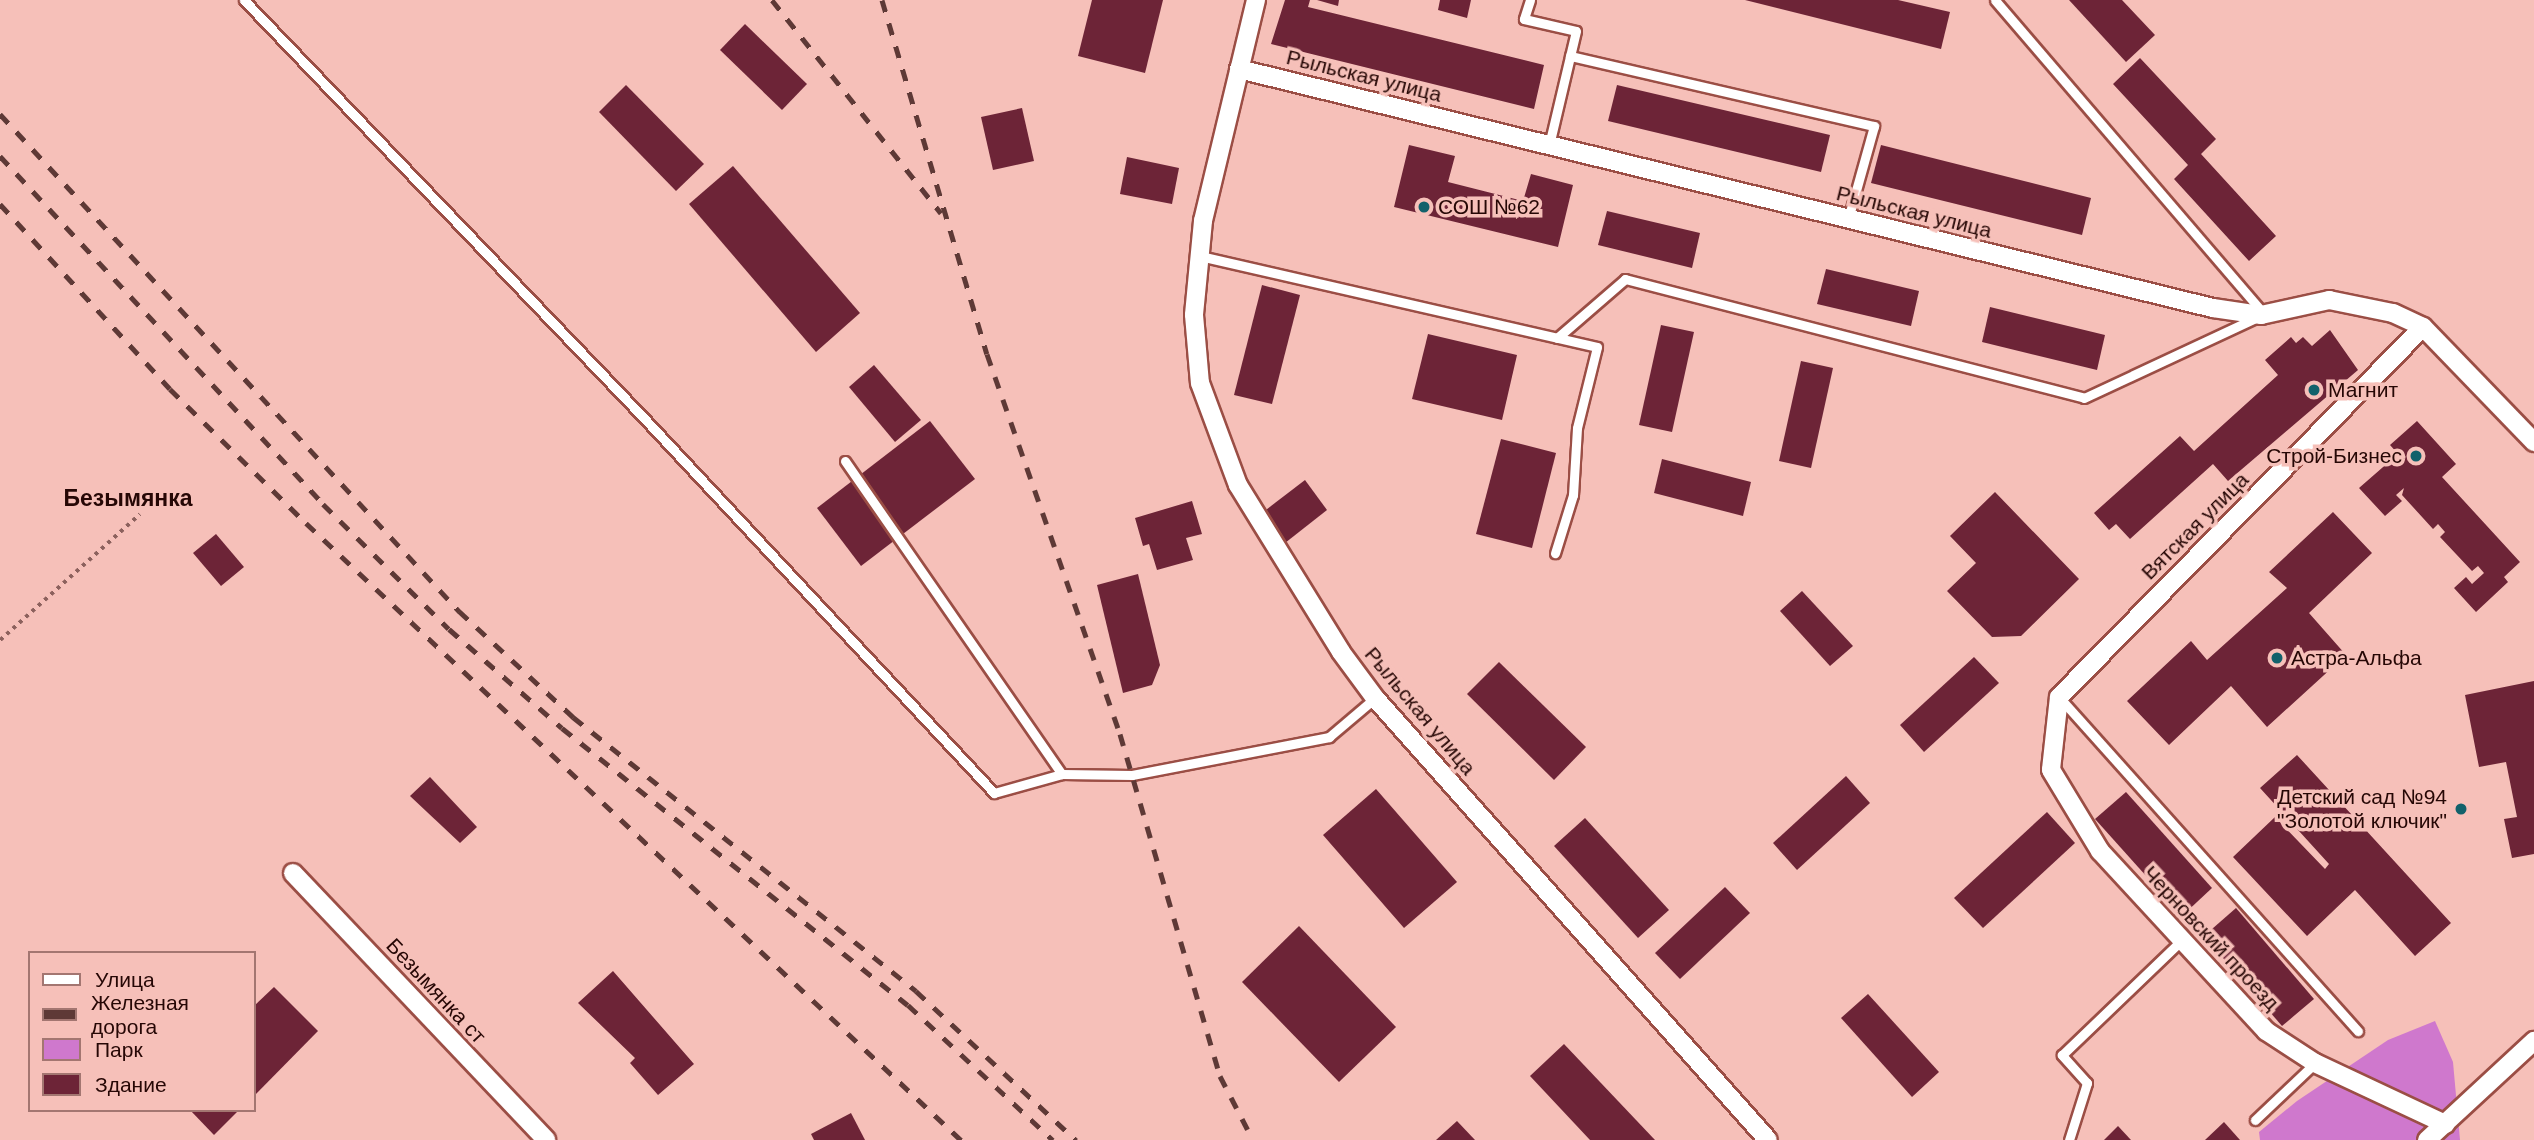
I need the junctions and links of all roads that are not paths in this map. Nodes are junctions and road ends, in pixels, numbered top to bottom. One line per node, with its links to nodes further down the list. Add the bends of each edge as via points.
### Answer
1 (244, 0): 18 (lane, via 994,793)
2 (1256, 0): 6 (street, Рыльская улица)
3 (1528, 0): 5 (lane, via 1524,19 1576,31)
4 (1995, 0): 10 (lane)
5 (1570, 56): 7 (lane); 8 (lane, via 1874,126)
6 (1239, 69): 7 (street, Рыльская улица); 9 (street, Рыльская улица, via 1203,221)
7 (1549, 145): 8 (street, Рыльская улица)
8 (1848, 219): 10 (street, Рыльская улица, via 2213,308)
9 (1200, 256): 12 (lane); 17 (street, Рыльская улица, via 1194,316 1200,383 1238,485 1341,652)
10 (2264, 314): 11 (street, Рыльская улица, via 2329,300 2393,313); 12 (lane, via 2084,398 1625,279)
11 (2423, 327): 13 (street, Рыльская улица); 16 (street, Вятская улица)
12 (1557, 338): 15 (lane, via 1597,347 1577,428 1573,495)
13 (2534, 442)
14 (845, 461): 18 (lane)
15 (1555, 553)
16 (2059, 697): 20 (street, Черновский проезд, via 2051,770 2100,851); 21 (lane)
17 (1375, 698): 18 (lane, via 1329,737 1132,775); 27 (street, Рыльская улица)
18 (1062, 774)
19 (293, 873): 26 (street, Безымянка ст)
20 (2182, 940): 23 (street, Черновский проезд, via 2266,1031); 28 (lane, via 2062,1055 2087,1083)
21 (2358, 1031)
22 (2534, 1041): 25 (street)
23 (2315, 1063): 24 (lane); 25 (street, Черновский проезд)
24 (2255, 1120)
25 (2445, 1124): 29 (street)
26 (546, 1140)
27 (1768, 1140)
28 (2069, 1140)
29 (2427, 1140)

